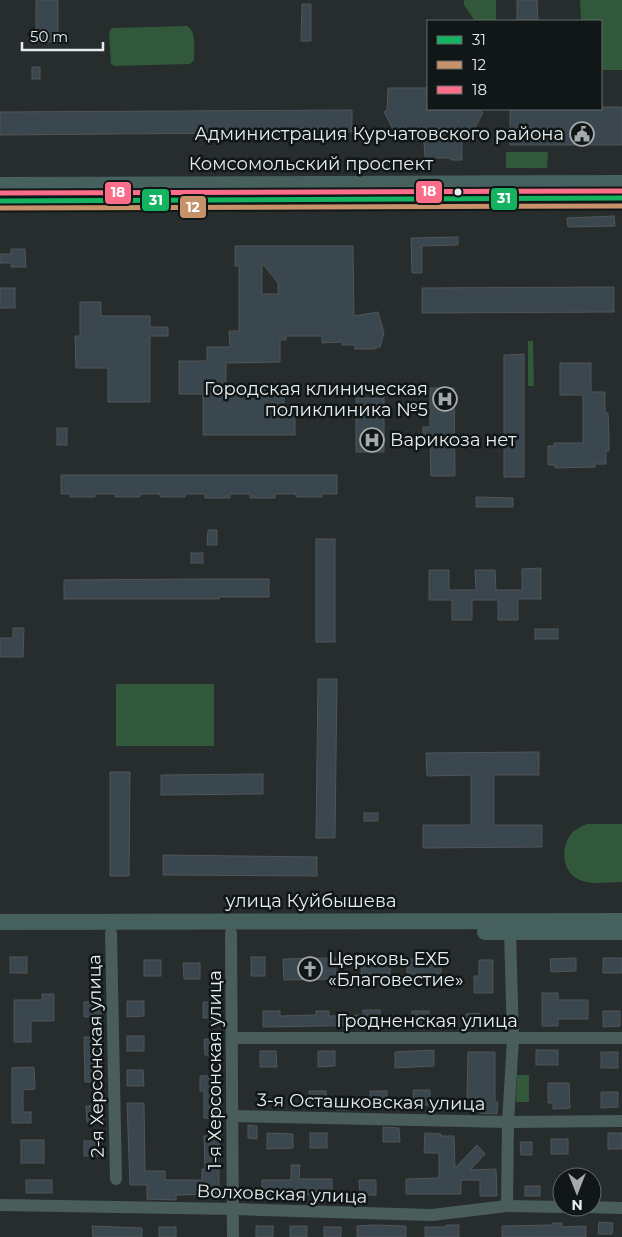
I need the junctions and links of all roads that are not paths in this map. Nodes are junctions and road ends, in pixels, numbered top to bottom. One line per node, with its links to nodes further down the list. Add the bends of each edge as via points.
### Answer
1 (622, 182): 2 (main road, Комсомольский проспект)
2 (0, 185)
3 (622, 198): 4 (main road, Комсомольский проспект)
4 (0, 201)
5 (622, 921): 9 (main road, улица Куйбышева)
6 (0, 922): 7 (main road, улица Куйбышева)
7 (111, 927): 8 (main road, улица Куйбышева); 11 (main road, улица Куйбышева); 18 (street, 2-я Херсонская улица)
8 (232, 927): 9 (main road, улица Куйбышева); 12 (street, 1-я Херсонская улица)
9 (510, 927): 10 (main road, улица Куйбышева); 14 (street)
10 (622, 932)
11 (0, 933)
12 (232, 1038): 14 (street, Гродненская улица); 15 (street, 1-я Херсонская улица)
13 (622, 1038): 14 (street, Гродненская улица)
14 (513, 1039): 17 (street)
15 (233, 1116): 17 (street, 3-я Осташковская улица); 24 (street, 1-я Херсонская улица)
16 (622, 1121): 17 (street, 3-я Осташковская улица)
17 (508, 1122): 20 (street)
18 (116, 1179)
19 (0, 1206): 24 (street, Волховская улица)
20 (507, 1206): 21 (street, Волховская улица); 24 (street, Волховская улица, via 432,1216)
21 (552, 1207)
22 (602, 1207): 23 (street)
23 (622, 1208)
24 (233, 1210): 25 (street, 1-я Херсонская улица)
25 (232, 1237)

